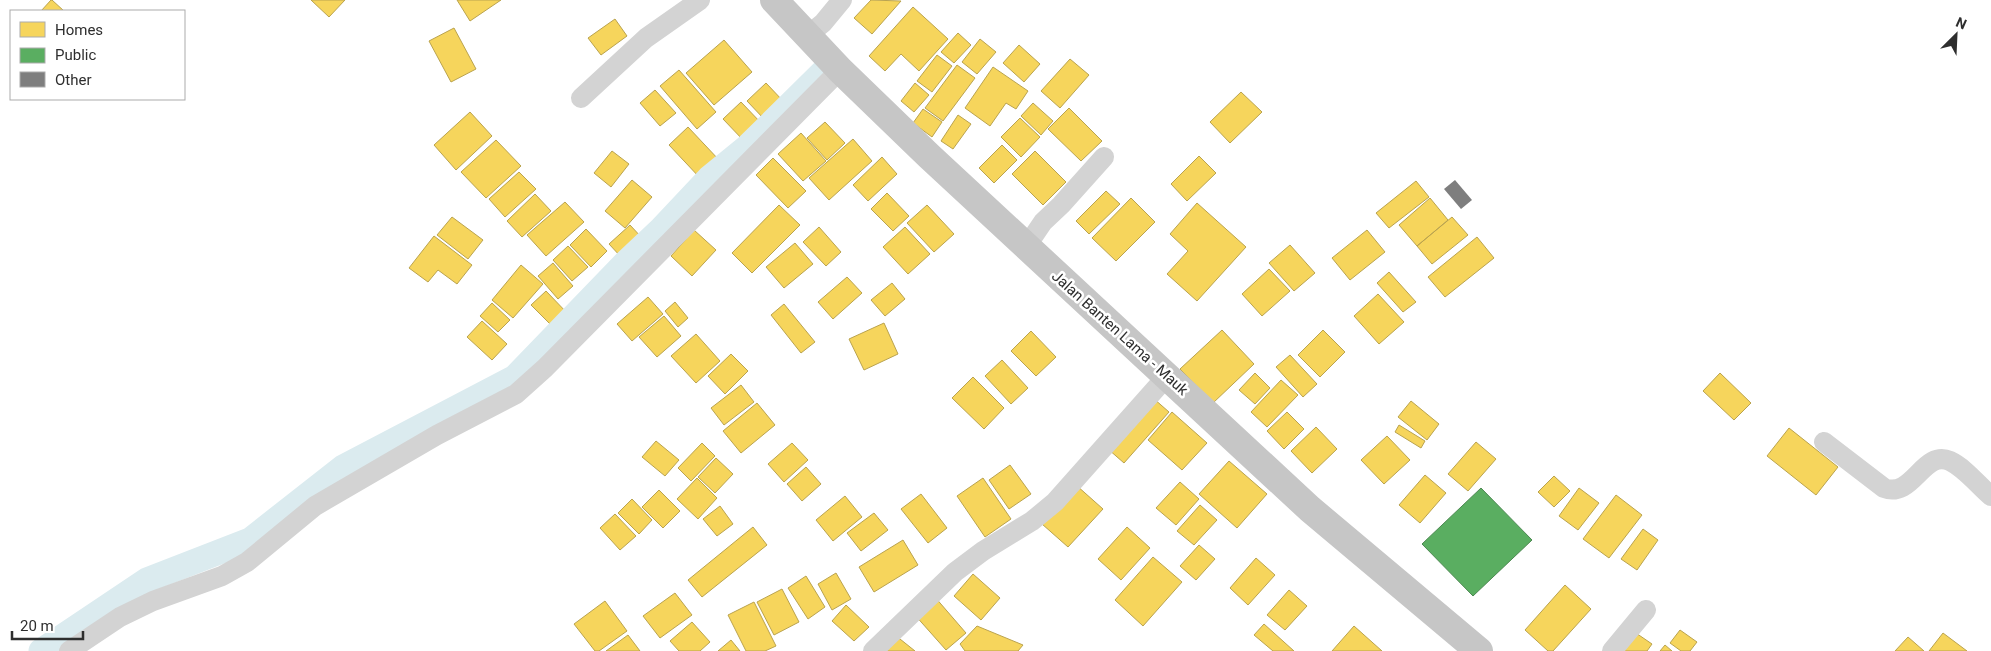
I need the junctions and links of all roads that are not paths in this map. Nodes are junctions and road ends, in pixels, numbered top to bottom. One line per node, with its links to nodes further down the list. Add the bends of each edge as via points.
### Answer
1 (700, 0): 6 (street, via 646,38)
2 (774, 0): 4 (main road, Jalan Banten Lama - Mauk)
3 (842, 0): 4 (street)
4 (808, 35): 5 (main road, Jalan Banten Lama - Mauk)
5 (840, 70): 8 (main road, Jalan Banten Lama - Mauk); 13 (street, via 516,394 437,435 315,506 247,562 222,576 153,601 120,617)
6 (581, 98)
7 (1104, 157): 8 (street, via 1043,222)
8 (1026, 247): 9 (main road, Jalan Banten Lama - Mauk)
9 (1167, 376): 14 (street, via 1055,502 955,572); 15 (main road, Jalan Banten Lama - Mauk, via 1310,510)
10 (1824, 442): 11 (street, via 1890,490 1902,488 1931,462 1945,459)
11 (1991, 496)
12 (1646, 610): 16 (street)
13 (68, 651)
14 (873, 651)
15 (1479, 651)
16 (1612, 651)

